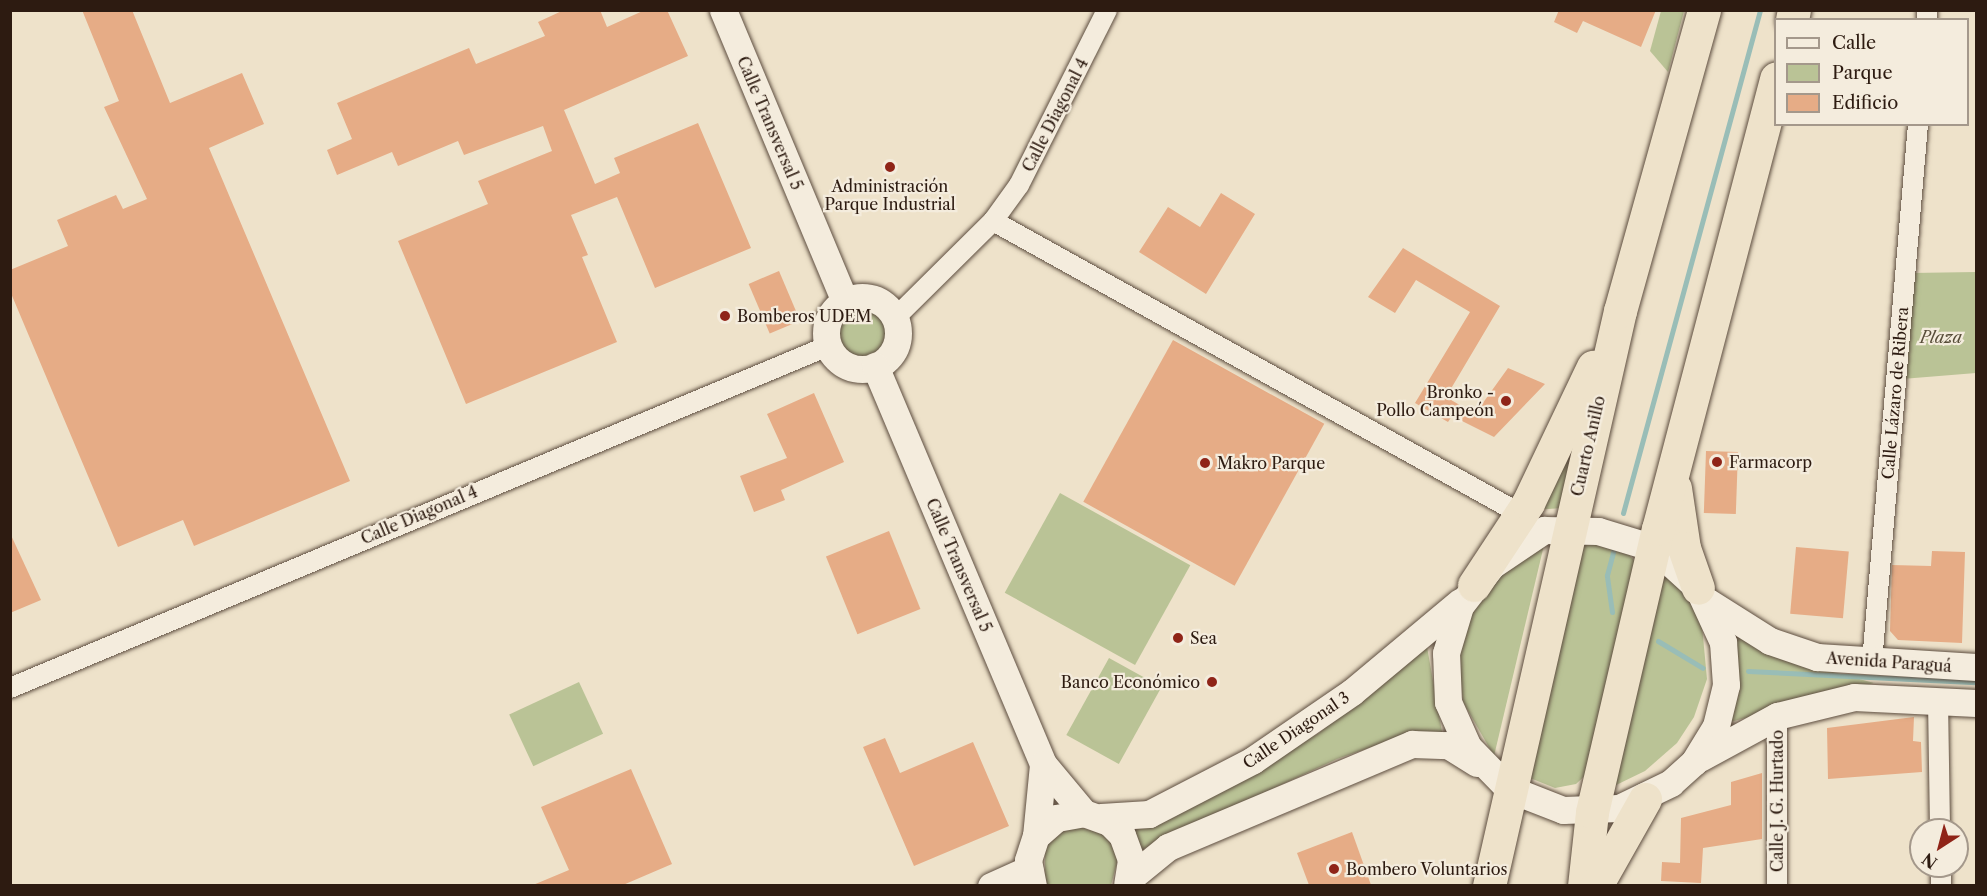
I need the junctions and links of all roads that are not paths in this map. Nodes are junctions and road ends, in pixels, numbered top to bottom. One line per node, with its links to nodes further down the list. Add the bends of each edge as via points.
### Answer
1 (723, 10): 7 (main road, Calle Transversal 5)
2 (1107, 10): 6 (street, Calle Diagonal 4, via 1042,146)
3 (1704, 10): 8 (highway, Cuarto Anillo)
4 (1774, 86): 12 (highway)
5 (1918, 126): 17 (street, Calle Lázaro de Ribera)
6 (993, 221): 9 (street, Calle Diagonal 4); 13 (street)
7 (845, 301): 9 (main road, via 879,301); 10 (main road, via 830,315)
8 (1620, 311): 13 (highway); 13 (highway, Cuarto Anillo)
9 (895, 318): 11 (main road, via 897,341)
10 (828, 346): 11 (main road, via 853,368); 19 (street, Calle Diagonal 4)
11 (875, 366): 24 (main road, Calle Transversal 5)
12 (1672, 471): 14 (highway); 16 (highway, via 1684,548)
13 (1545, 525): 14 (main road, via 1598,531); 15 (highway); 26 (highway, Cuarto Anillo)
14 (1654, 548): 16 (main road, Avenida Paraguá); 28 (highway)
15 (1470, 590): 25 (main road, via 1451,629 1445,678 1456,725); 29 (main road, Calle Diagonal 3, via 1352,693 1253,760 1149,814)
16 (1703, 595): 17 (main road, Avenida Paraguá, via 1770,641 1817,657); 23 (main road, via 1723,642 1726,685 1716,726)
17 (1872, 662): 18 (main road, Avenida Paraguá)
18 (1977, 667)
19 (10, 688)
20 (1938, 700): 21 (main road); 22 (main road, via 1854,696); 30 (street)
21 (1977, 703)
22 (1777, 716): 23 (main road); 38 (street, Calle J. G. Hurtado)
23 (1694, 762): 27 (main road)
24 (1043, 765): 29 (main road, Calle Transversal 5); 31 (main road, Calle Transversal 5)
25 (1483, 767): 26 (main road); 33 (main road, via 1448,745 1412,744 1168,847)
26 (1509, 789): 28 (main road, via 1535,802); 35 (highway, Cuarto Anillo)
27 (1645, 799): 28 (main road); 37 (highway)
28 (1592, 812): 36 (highway)
29 (1093, 815): 31 (main road, Calle Diagonal 3, via 1057,818); 33 (main road, Calle Transversal 5, via 1127,842)
30 (1940, 818)
31 (1036, 836): 32 (main road, Calle Transversal 5)
32 (1031, 877): 34 (main road)
33 (1128, 882)
34 (991, 885)
35 (1489, 885)
36 (1584, 885)
37 (1596, 885)
38 (1777, 885)

